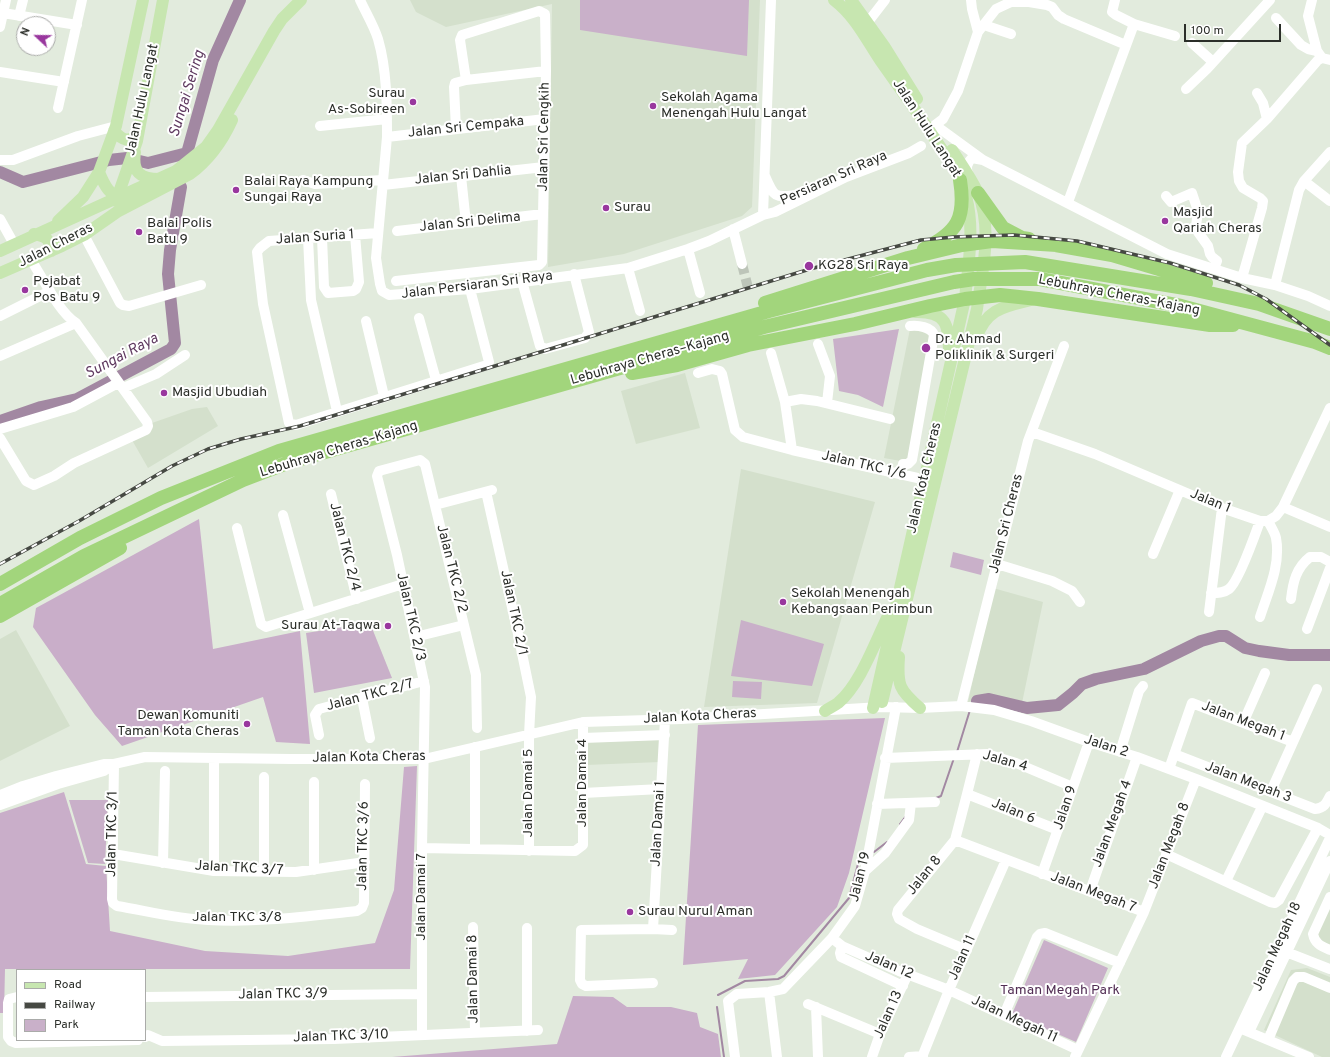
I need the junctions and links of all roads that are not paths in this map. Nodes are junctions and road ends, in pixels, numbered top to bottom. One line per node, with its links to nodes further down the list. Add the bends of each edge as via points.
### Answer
1 (23, 0): 16 (street)
2 (82, 0): 21 (street)
3 (142, 0): 43 (main road, Jalan Hulu Langat)
4 (163, 0): 47 (main road, Jalan Hulu Langat)
5 (301, 0): 26 (main road, Jalan Hulu Langat, via 282,19)
6 (360, 0): 38 (street, Jalan Persiaran Sri Raya, via 378,38 384,68)
7 (772, 0): 54 (street)
8 (834, 0): 46 (main road, Jalan Hulu Langat, via 847,11 862,31)
9 (851, 0): 19 (main road, Jalan Hulu Langat)
10 (885, 0): 19 (street)
11 (971, 0): 23 (street)
12 (1115, 0): 20 (street, via 1112,12)
13 (1270, 0): 30 (street)
14 (1312, 0): 29 (street, via 1308,16)
15 (3, 8): 16 (street); 22 (street)
16 (19, 16)
17 (1276, 18): 29 (street, via 1301,45)
18 (56, 22): 21 (street)
19 (868, 22): 41 (main road, Jalan Hulu Langat)
20 (1134, 24): 25 (street); 28 (street)
21 (77, 25): 34 (street)
22 (0, 27)
23 (981, 29): 24 (street); 28 (street, via 1002,5 1029,2 1047,5 1064,19); 41 (street, via 958,91 943,119)
24 (1011, 34)
25 (1175, 36)
26 (267, 42): 57 (main road, Jalan Hulu Langat, via 206,147 176,171); 67 (main road, Jalan Hulu Langat, via 226,134 214,150 190,174)
27 (1192, 43): 30 (street)
28 (1126, 45): 66 (street)
29 (1323, 56): 40 (street)
30 (1213, 62): 35 (street)
31 (546, 71): 33 (street); 33 (street, Jalan Sri Cengkih, via 545,14 539,11 462,34 460,40); 39 (street, Jalan Sri Cengkih)
32 (0, 72): 34 (street)
33 (466, 80): 44 (street, via 455,84 454,87)
34 (64, 82): 37 (street)
35 (1186, 89)
36 (1256, 93): 40 (street, via 1263,103)
37 (58, 108)
38 (387, 119): 42 (street); 45 (street, Jalan Persiaran Sri Raya)
39 (545, 119): 44 (street, Jalan Sri Cempaka); 52 (street, Jalan Sri Cengkih)
40 (1267, 119): 96 (street, via 1242,143 1241,148 1239,181 1243,188 1263,201)
41 (935, 125): 51 (street); 56 (main road, Jalan Hulu Langat)
42 (320, 126)
43 (115, 129): 47 (main road, via 119,137 132,139); 50 (street, via 78,136 13,160); 53 (main road, Jalan Hulu Langat)
44 (456, 129): 45 (street, Jalan Sri Cempaka)
45 (387, 137): 60 (street, Jalan Persiaran Sri Raya)
46 (935, 139): 48 (street, Persiaran Sri Raya); 56 (main road, Jalan Hulu Langat)
47 (136, 145): 57 (main road, via 135,166 138,173 144,178); 64 (main road, Jalan Hulu Langat)
48 (921, 146): 62 (street, Persiaran Sri Raya, via 907,148 844,171); 69 (street, Persiaran Sri Raya, via 846,177 775,212)
49 (1330, 152): 59 (street)
50 (0, 160)
51 (983, 160): 56 (street, via 972,158 968,162); 66 (street)
52 (544, 167): 55 (street, Jalan Sri Dahlia); 68 (street, Jalan Sri Cengkih)
53 (99, 172): 64 (main road, via 110,193); 72 (main road, Jalan Hulu Langat, via 83,197)
54 (764, 174): 62 (street, via 777,196); 69 (street)
55 (461, 176): 60 (street, Jalan Sri Dahlia); 71 (street)
56 (964, 177): 61 (main road, Jalan Hulu Langat); 83 (main road, Jalan Hulu Langat, via 970,216); 88 (highway, via 963,206 958,223 948,235)
57 (159, 179): 64 (main road, Jalan Hulu Langat)
58 (303, 180): 60 (street, Jalan Sri Dahlia, via 315,184)
59 (1304, 181): 65 (street); 100 (street, via 1299,190)
60 (383, 183): 75 (street, Jalan Persiaran Sri Raya)
61 (978, 193): 81 (main road, Jalan Hulu Langat, via 985,223); 84 (highway, via 1003,228 1022,238)
62 (797, 195): 69 (street, Persiaran Sri Raya, via 772,206)
63 (1166, 196): 92 (street, via 1172,202 1192,194 1198,211 1196,226 1206,240 1212,257 1217,261)
64 (118, 198): 67 (main road); 72 (main road); 77 (main road, Jalan Hulu Langat)
65 (1330, 201)
66 (1068, 202): 92 (street, via 1167,254)
67 (132, 205): 77 (main road, Jalan Cheras)
68 (543, 214): 71 (street, Jalan Sri Delima); 93 (street, Jalan Sri Cengkih, via 542,262 539,265)
69 (762, 215): 73 (street, Jalan Persiaran Sri Raya)
70 (0, 219): 82 (street)
71 (466, 223): 74 (street, Jalan Sri Delima)
72 (53, 226): 76 (main road, Jalan Hulu Langat)
73 (733, 229): 85 (street, Jalan Persiaran Sri Raya); 90 (street)
74 (397, 231)
75 (378, 233): 78 (street, Jalan Suria 1); 101 (street, Jalan Persiaran Sri Raya, via 376,258 380,284 385,294 394,296)
76 (34, 234): 82 (main road, Jalan Hulu Langat); 87 (main road, via 46,237)
77 (84, 235): 87 (main road, Jalan Cheras); 99 (street, via 123,305 129,306)
78 (355, 235): 79 (street, Jalan Suria 1); 79 (street, via 359,282 353,291 328,293 324,287)
79 (322, 237): 80 (street, Jalan Suria 1)
80 (308, 238): 133 (street, via 311,300); 133 (street, Jalan Suria 1, via 269,241 257,252 263,304 289,422 296,425)
81 (985, 242): 83 (highway); 84 (highway); 105 (main road, Jalan Hulu Langat)
82 (14, 244): 86 (main road, Jalan Hulu Langat)
83 (970, 244): 88 (highway); 105 (main road, Jalan Hulu Langat)
84 (1058, 245): 106 (highway, via 1123,258 1210,285)
85 (688, 249): 91 (street, Jalan Persiaran Sri Raya); 103 (street)
86 (0, 251)
87 (51, 251): 89 (main road, Jalan Cheras)
88 (908, 258): 118 (highway, via 710,320)
89 (31, 260): 94 (main road, Jalan Cheras); 102 (street)
90 (742, 264)
91 (628, 268): 95 (street, Jalan Persiaran Sri Raya); 108 (street)
92 (1214, 269): 96 (street)
93 (471, 272): 97 (street); 101 (street)
94 (0, 273)
95 (574, 274): 98 (street, Jalan Persiaran Sri Raya); 98 (street, via 588,335 545,349 540,346)
96 (1242, 278): 100 (street)
97 (396, 281)
98 (522, 281): 101 (street, Jalan Persiaran Sri Raya)
99 (201, 285)
100 (1275, 286): 107 (street)
101 (471, 288): 126 (street, via 488,364)
102 (50, 291): 110 (street); 113 (street, via 69,319)
103 (700, 293)
104 (1038, 299): 105 (highway, via 1000,295); 114 (highway, via 1210,325); 125 (main road, via 1003,308 987,317)
105 (973, 302): 109 (highway, via 930,306); 125 (main road, Jalan Kota Cheras)
106 (1259, 304): 116 (highway, Lebuhraya Cheras–Kajang); 118 (highway, Lebuhraya Cheras–Kajang, via 1191,288 1025,262 956,265 769,311)
107 (1330, 306)
108 (640, 311)
109 (906, 312): 125 (main road, via 935,314 944,321); 129 (highway, via 748,345 677,365)
110 (0, 316)
111 (420, 318): 126 (street)
112 (366, 321): 128 (street)
113 (76, 323): 123 (street); 127 (street)
114 (1253, 325): 120 (highway, Lebuhraya Cheras–Kajang); 129 (highway, Lebuhraya Cheras–Kajang, via 1181,306 1040,279 974,279 764,327)
115 (910, 326): 140 (street, via 929,328 934,335 912,460 908,464 903,464)
116 (1330, 329)
117 (818, 344): 131 (street, via 830,376)
118 (648, 345): 153 (highway, Lebuhraya Cheras–Kajang, via 278,451 161,498)
119 (1064, 346): 136 (street, Jalan Sri Cheras)
120 (1330, 348)
121 (771, 353): 130 (street)
122 (185, 355): 127 (street, via 156,374)
123 (0, 356)
124 (698, 373): 139 (street, Jalan TKC 1/6, via 712,369 720,370 735,430 743,437)
125 (955, 373): 143 (main road, Jalan Kota Cheras)
126 (436, 380): 128 (street)
127 (119, 384): 135 (street, via 73,406); 138 (street, via 147,422 146,430 74,463 34,485 26,481)
128 (384, 396): 133 (street)
129 (521, 396): 142 (highway, Lebuhraya Cheras–Kajang, via 290,462)
130 (785, 402): 131 (street, via 801,399); 139 (street)
131 (827, 403): 134 (street)
132 (1330, 408): 147 (street)
133 (338, 411)
134 (890, 419)
135 (0, 429)
136 (1032, 432): 144 (street, Jalan 1, via 1095,454); 156 (street, Jalan Sri Cheras)
137 (0, 438): 138 (street)
138 (3, 450)
139 (792, 450): 140 (street, Jalan TKC 1/6)
140 (901, 474): 143 (street, Jalan TKC 1/6)
141 (377, 476): 146 (street, Jalan TKC 2/2, via 379,471 420,460 425,464); 160 (street, Jalan TKC 2/3)
142 (243, 480): 166 (highway, Lebuhraya Cheras–Kajang, via 84,556); 169 (highway)
143 (930, 481): 162 (main road, Jalan Kota Cheras); 172 (main road, Jalan Kota Cheras)
144 (1180, 490): 148 (street, Jalan 1); 154 (street)
145 (331, 494): 163 (street, Jalan TKC 2/4)
146 (435, 505): 171 (street, Jalan TKC 2/2); 190 (street, Jalan TKC 2/1, via 489,491 487,496 531,697)
147 (1283, 507): 150 (street, via 1276,516); 151 (street)
148 (1222, 508): 150 (street, Jalan 1); 161 (street)
149 (283, 516): 168 (street)
150 (1264, 521): 161 (street, via 1230,588 1222,593); 170 (street, via 1276,537 1276,569)
151 (1330, 527)
152 (237, 528): 168 (street, via 261,624 266,627)
153 (80, 538): 158 (highway, via 61,543); 159 (highway, Lebuhraya Cheras–Kajang)
154 (1153, 554)
155 (1330, 562): 164 (street, via 1321,557 1310,557 1304,562 1296,573)
156 (997, 564): 165 (street, via 1063,586 1072,591); 180 (street, Jalan Sri Cheras)
157 (1330, 568): 173 (street)
158 (0, 577)
159 (0, 584)
160 (403, 584): 163 (street); 174 (street, Jalan TKC 2/3)
161 (1211, 593): 167 (street)
162 (898, 597): 181 (main road, Jalan Kota Cheras); 184 (main road, via 852,688 837,704)
163 (357, 599): 168 (street)
164 (1291, 599)
165 (1080, 602)
166 (0, 604)
167 (1209, 612)
168 (310, 613)
169 (0, 616)
170 (1260, 617)
171 (464, 625): 174 (street); 188 (street, Jalan TKC 2/2, via 476,675)
172 (901, 626): 181 (main road, Jalan Kota Cheras); 183 (main road, via 899,684 907,697)
173 (1307, 629)
174 (415, 637): 176 (street, Jalan TKC 2/3)
175 (1265, 673): 187 (street)
176 (424, 681): 179 (street, Jalan TKC 2/7); 203 (street, Jalan TKC 2/3)
177 (1143, 686): 197 (street, via 1139,691)
178 (1317, 689): 195 (street)
179 (362, 698): 189 (street, Jalan TKC 2/7, via 319,709 315,715); 192 (street)
180 (961, 706): 183 (street, Jalan 2); 194 (street, Jalan 2, via 994,710)
181 (877, 707): 182 (street, Jalan 2); 184 (street, Jalan Kota Cheras)
182 (896, 708): 183 (street, Jalan 2); 202 (street, Jalan 19)
183 (920, 708)
184 (825, 711): 185 (street, Jalan Kota Cheras)
185 (665, 720): 186 (street, Jalan Kota Cheras); 191 (street, Jalan Damai 1)
186 (583, 722): 190 (street, Jalan Kota Cheras); 193 (street, Jalan Damai 4)
187 (1243, 723): 195 (street, Jalan Megah 1); 199 (street, Jalan Megah 1, via 1192,703)
188 (477, 728)
189 (319, 735)
190 (529, 735): 196 (street, Jalan Kota Cheras); 229 (street, Jalan Damai 5)
191 (665, 736): 193 (street); 212 (street, Jalan Damai 1)
192 (370, 738)
193 (583, 738): 214 (street, Jalan Damai 4)
194 (1089, 742): 197 (street, Jalan 2); 211 (street, Jalan 9)
195 (1293, 742): 213 (street)
196 (475, 747): 203 (street, Jalan Kota Cheras); 228 (street)
197 (1120, 752): 200 (street, Jalan 2)
198 (977, 754): 202 (street, Jalan 4); 211 (street, Jalan 4, via 987,754 1016,763); 215 (street, Jalan 8)
199 (1174, 754): 205 (street); 213 (street, Jalan Megah 3)
200 (1137, 757): 205 (street, Jalan 2); 242 (street, Jalan Megah 4)
201 (214, 758): 203 (street, Jalan Kota Cheras); 204 (street, Jalan Kota Cheras, via 145,757); 237 (street)
202 (885, 758): 220 (street, Jalan 19)
203 (424, 759): 227 (street, Jalan Damai 7)
204 (114, 764): 216 (street, Jalan Kota Cheras, via 104,764 56,776); 221 (street, Jalan Kota Cheras, via 104,771); 230 (street, Jalan TKC 3/1)
205 (1170, 769): 208 (street, Jalan 2)
206 (165, 772): 235 (street)
207 (264, 777): 239 (street)
208 (1196, 779): 222 (street, Jalan 2); 231 (street, Jalan Megah 8)
209 (314, 782): 236 (street)
210 (365, 784): 234 (street, Jalan TKC 3/6)
211 (1073, 787): 224 (street, Jalan 9)
212 (661, 789): 214 (street); 251 (street, Jalan Damai 1)
213 (1271, 791): 217 (street, Jalan Megah 3, via 1315,809 1322,808)
214 (583, 793): 229 (street, Jalan Damai 4, via 583,845 575,851)
215 (967, 794): 224 (street, Jalan 6); 226 (street, Jalan 8)
216 (0, 796)
217 (1330, 796)
218 (935, 802): 219 (street)
219 (911, 803): 220 (street); 238 (street, via 909,820 885,853)
220 (877, 804): 238 (street, Jalan 19)
221 (0, 805)
222 (1262, 807): 223 (street, Jalan 2); 241 (street)
223 (1318, 828): 225 (street, Jalan 2); 241 (street, via 1275,903)
224 (1058, 830): 240 (street, Jalan 9)
225 (1330, 836): 257 (street, Jalan Megah 18)
226 (955, 840): 232 (street); 255 (street, Jalan 8, via 897,914 899,919 917,929)
227 (422, 848): 228 (street); 266 (street, Jalan Damai 7)
228 (475, 848): 229 (street)
229 (529, 851)
230 (113, 854): 235 (street, Jalan TKC 3/7); 244 (street, Jalan TKC 3/1)
231 (1166, 854): 241 (street); 248 (street, Jalan Megah 8)
232 (1006, 860): 240 (street); 255 (street, Jalan 11)
233 (1330, 860): 245 (street, Jalan Megah 18)
234 (365, 862): 236 (street, Jalan TKC 3/7); 246 (street, Jalan TKC 3/6)
235 (163, 863): 237 (street, Jalan TKC 3/7)
236 (314, 870): 239 (street, Jalan TKC 3/7)
237 (214, 871): 239 (street, Jalan TKC 3/7)
238 (864, 871): 253 (street, Jalan 19, via 855,906)
239 (264, 872)
240 (1042, 874): 242 (street, Jalan Megah 7)
241 (1226, 881)
242 (1090, 891): 248 (street, Jalan Megah 7)
243 (1330, 897): 247 (street)
244 (113, 903): 246 (street, Jalan TKC 3/8, via 117,906 207,920 292,918 358,911)
245 (1310, 904): 247 (street); 257 (street, Jalan Megah 18)
246 (362, 908)
247 (1324, 911): 256 (street, via 1313,934 1318,945)
248 (1144, 912): 258 (street, Jalan Megah 8)
249 (473, 927): 273 (street, Jalan Damai 8)
250 (527, 928): 272 (street)
251 (653, 929): 252 (street); 261 (street, via 581,930 580,980 586,986)
252 (672, 930)
253 (832, 938): 254 (street, Jalan 12); 265 (street, Jalan 19, via 783,988)
254 (842, 946): 260 (street, Jalan 12); 262 (street, via 841,957)
255 (967, 950): 264 (street, Jalan 11)
256 (1330, 950)
257 (1282, 951): 259 (street); 270 (street, Jalan Megah 18); 274 (street, Jalan Megah 18)
258 (1120, 963): 269 (street, via 1045,933 1040,934); 280 (street, Jalan Megah 8)
259 (1330, 969)
260 (908, 974): 262 (street, Jalan 13); 264 (street, Jalan 12)
261 (653, 983)
262 (902, 986): 276 (street, Jalan 13)
263 (1330, 988): 278 (street, via 1304,977 1297,977)
264 (949, 990): 269 (street, Jalan Megah 11); 281 (street, Jalan 11)
265 (769, 992): 282 (street, Jalan 19, via 737,994 728,1001); 283 (street)
266 (422, 994): 267 (street, Jalan TKC 3/9); 275 (street, Jalan Damai 7)
267 (146, 997)
268 (13, 998): 279 (street, via 8,1003 10,1041)
269 (1004, 1014): 280 (street, Jalan Megah 11)
270 (1239, 1028): 274 (street); 287 (street, Jalan Megah 18)
271 (538, 1030): 272 (street, Jalan TKC 3/10)
272 (527, 1031): 273 (street, Jalan TKC 3/10)
273 (475, 1032): 275 (street, Jalan TKC 3/10)
274 (1249, 1032): 278 (street)
275 (422, 1034): 277 (street, Jalan TKC 3/10, via 162,1041)
276 (880, 1034): 284 (street, via 812,1006); 285 (street, Jalan 13)
277 (146, 1036)
278 (1268, 1040): 288 (street)
279 (97, 1041)
280 (1077, 1053)
281 (922, 1056): 286 (street)
282 (735, 1057)
283 (777, 1057)
284 (818, 1057)
285 (872, 1057)
286 (909, 1057)
287 (1226, 1057)
288 (1309, 1057)

